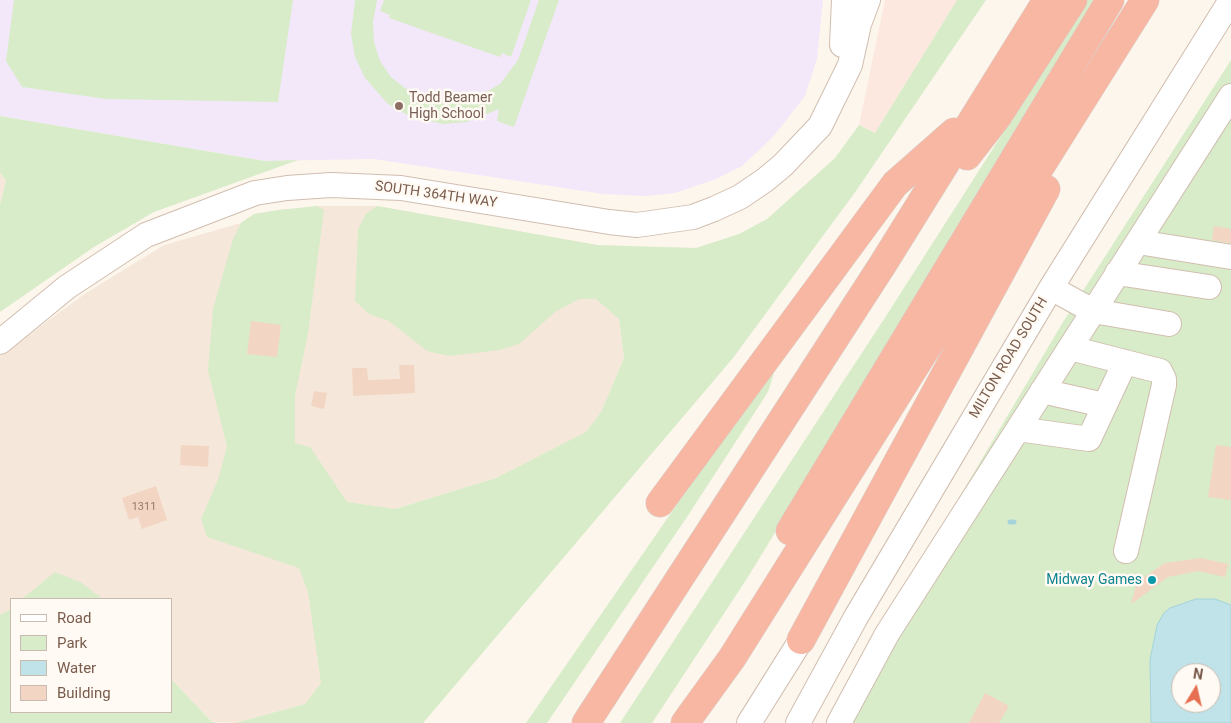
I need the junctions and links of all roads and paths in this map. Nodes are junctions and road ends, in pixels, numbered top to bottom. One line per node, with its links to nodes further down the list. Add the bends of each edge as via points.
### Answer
1 (844, 0): 10 (street, SOUTH 364TH WAY, via 842,53)
2 (868, 0): 10 (street, SOUTH 364TH WAY, via 850,65)
3 (1047, 0): 11 (highway)
4 (1073, 0): 14 (highway, via 998,116)
5 (1110, 0): 31 (highway, via 747,601)
6 (1145, 0): 31 (highway)
7 (1150, 0): 30 (highway)
8 (1231, 0): 17 (street, MILTON ROAD SOUTH)
9 (1231, 96): 12 (street)
10 (834, 99): 20 (street, SOUTH 364TH WAY, via 820,126 783,165 740,197 693,217 637,225 365,185 287,188 255,193 146,235 67,287)
11 (976, 113): 14 (highway); 26 (highway, via 895,184)
12 (1138, 242): 13 (street); 15 (street)
13 (1231, 257)
14 (883, 264): 32 (highway)
15 (1118, 273): 16 (street); 18 (street)
16 (1209, 287)
17 (1051, 288): 18 (street); 28 (street, MILTON ROAD SOUTH)
18 (1093, 311): 19 (street); 21 (street)
19 (1169, 324)
20 (0, 342)
21 (1070, 348): 22 (street); 23 (street)
22 (1124, 362): 24 (street); 27 (street, via 1160,371 1164,385)
23 (1042, 390): 24 (street); 25 (street)
24 (1104, 405): 25 (street, via 1089,439)
25 (1018, 430): 29 (street)
26 (660, 502)
27 (1126, 551)
28 (856, 617): 29 (street); 36 (street, MILTON ROAD SOUTH)
29 (887, 634): 37 (street)
30 (801, 640): 34 (street); 35 (street)
31 (740, 645): 33 (highway)
32 (586, 723)
33 (685, 723)
34 (750, 723)
35 (760, 723)
36 (798, 723)
37 (840, 723)

